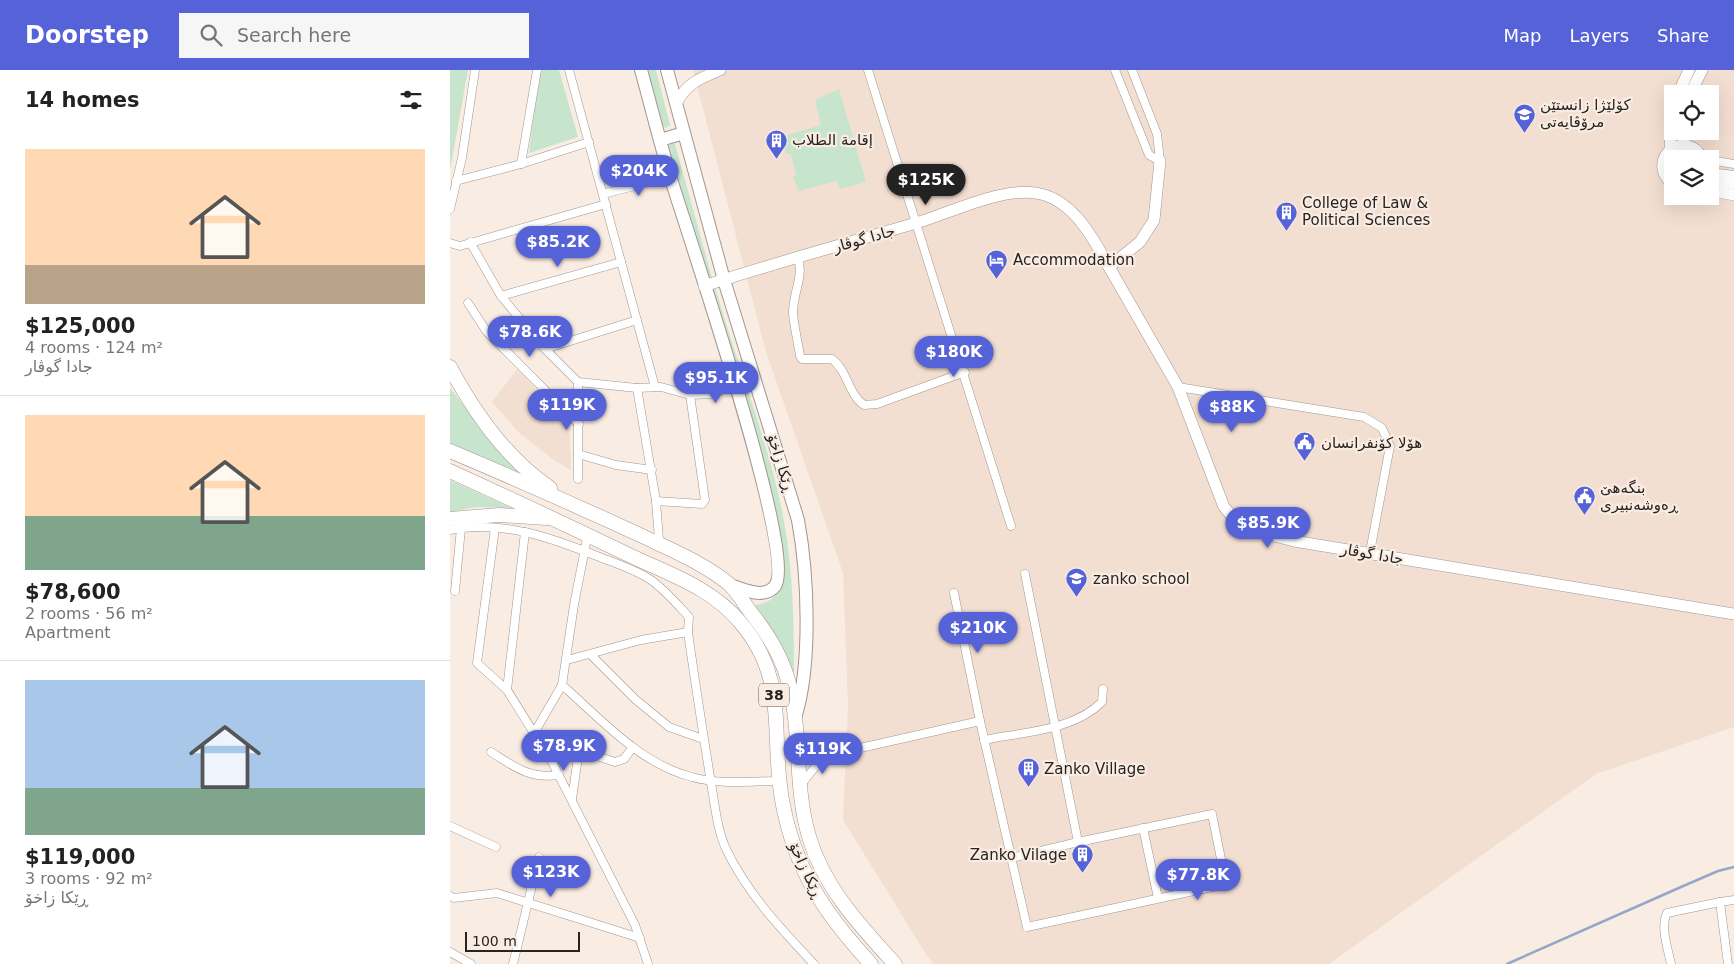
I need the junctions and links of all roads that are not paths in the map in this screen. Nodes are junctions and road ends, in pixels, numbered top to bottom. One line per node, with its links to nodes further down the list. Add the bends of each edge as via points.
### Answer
1 (475, 70): 31 (street)
2 (537, 70): 25 (street)
3 (569, 70): 19 (street)
4 (641, 70): 17 (main road, ڕێکا زاخۆ / 38)
5 (667, 70): 15 (main road, ڕێکا زاخۆ / 38)
6 (720, 70): 12 (street)
7 (868, 70): 38 (street)
8 (1115, 70): 23 (street, via 1149,155)
9 (1132, 70): 23 (street, via 1158,134)
10 (1689, 70): 13 (street)
11 (1702, 70): 14 (street)
12 (704, 73): 15 (street, via 687,86)
13 (1682, 85)
14 (1694, 85)
15 (677, 102): 16 (main road, ڕێکا زاخۆ / 38)
16 (684, 133): 17 (main road); 44 (main road, ڕێکا زاخۆ / 38)
17 (660, 140): 29 (main road, ڕێکا زاخۆ / 38)
18 (1684, 140): 20 (street)
19 (589, 142): 25 (street); 34 (street)
20 (1684, 145): 21 (street); 22 (street)
21 (1672, 150)
22 (1696, 150)
23 (1160, 161): 43 (street, via 1154,220 1140,242)
24 (1719, 161): 26 (street)
25 (521, 164): 31 (street)
26 (1734, 164)
27 (1719, 173): 28 (street)
28 (1734, 175)
29 (670, 177): 34 (street); 45 (main road, ڕێکا زاخۆ / 38)
30 (1719, 180): 32 (street)
31 (456, 181): 37 (street)
32 (1734, 184)
33 (1719, 192): 35 (street)
34 (603, 194): 36 (street)
35 (1734, 195)
36 (606, 204): 39 (street); 42 (street)
37 (450, 208)
38 (917, 223): 41 (street, جادا گوڤار); 43 (street, جادا گوڤار, via 1001,196 1042,194 1056,200 1078,218); 51 (street)
39 (470, 242): 40 (street, via 460,246); 46 (street)
40 (450, 243)
41 (798, 258): 44 (street, جادا گوڤار); 51 (street, via 802,270 793,313 800,356 802,359 832,359 838,364 856,400 864,406)
42 (621, 262): 46 (street); 48 (street)
43 (1109, 267): 55 (street, جادا گوڤار)
44 (724, 280): 45 (street, جادا گوڤار); 93 (main road, ڕێکا زاخۆ / 38, via 793,500 801,539 805,632 803,685)
45 (704, 286): 53 (main road, ڕێکا زاخۆ / 38)
46 (501, 296): 49 (street)
47 (468, 303): 60 (street, via 487,332)
48 (637, 320): 49 (street); 54 (street)
49 (545, 349): 52 (street)
50 (450, 367): 67 (highway, via 469,402 503,444 546,486)
51 (965, 372): 70 (street)
52 (578, 382): 56 (street); 60 (street)
53 (735, 384): 58 (street, via 712,394); 82 (main road, ڕێکا زاخۆ / 38, via 774,528 780,567 776,585 770,591 761,594)
54 (655, 387): 56 (street); 58 (street)
55 (1178, 387): 57 (street); 80 (street, جادا گوڤار, via 1219,498 1237,522 1257,533)
56 (637, 388): 63 (street)
57 (1213, 393): 59 (street); 59 (street, via 1225,405 1234,422 1242,410)
58 (690, 395): 66 (street, via 705,500 702,504)
59 (1260, 399): 80 (street, via 1364,417 1382,428 1390,446 1370,552)
60 (578, 424): 62 (street)
61 (450, 451): 67 (highway)
62 (578, 454): 63 (street, via 616,465); 65 (street)
63 (652, 470): 66 (street)
64 (450, 471): 68 (highway, ڕێکا زاخۆ)
65 (578, 479)
66 (656, 501): 77 (street, via 659,540)
67 (571, 503): 76 (highway, ڕێکا زاخۆ / 38)
68 (554, 518): 69 (highway, via 492,515); 75 (highway, ڕێکا زاخۆ / 38)
69 (450, 519)
70 (1012, 526)
71 (461, 528): 72 (street); 73 (street); 83 (street)
72 (495, 528): 74 (street); 91 (street, via 477,663)
73 (450, 530)
74 (525, 532): 78 (street); 91 (street)
75 (588, 533): 78 (street); 79 (highway, ڕێکا زاخۆ / 38)
76 (641, 536): 77 (highway, ڕێکا زاخۆ / 38); 79 (highway)
77 (665, 547): 82 (highway, ڕێکا زاخۆ / 38)
78 (584, 550): 86 (street, via 650,579 688,617); 88 (street)
79 (631, 555): 104 (highway, ڕێکا زاخۆ / 38, via 706,592 740,622 755,643 766,661 776,708)
80 (1373, 555): 85 (street, جادا گوڤار)
81 (1025, 574): 94 (street)
82 (730, 585): 93 (highway, ڕێکا زاخۆ / 38, via 778,652 788,680)
83 (455, 591)
84 (954, 592): 92 (street)
85 (1734, 614)
86 (688, 632): 87 (street, via 641,640); 96 (street)
87 (591, 655): 88 (street); 96 (street, via 669,727)
88 (567, 660): 89 (street)
89 (562, 685): 95 (street); 98 (street)
90 (1103, 689): 94 (street, via 1102,702 1092,712 1076,721)
91 (507, 690): 95 (street)
92 (980, 721): 97 (street); 101 (street)
93 (796, 725): 101 (street, via 810,742); 105 (highway, ڕێکا زاخۆ / 38)
94 (1055, 726): 97 (street); 109 (street)
95 (533, 735): 99 (street); 102 (street)
96 (703, 739): 103 (street)
97 (984, 740): 112 (street)
98 (633, 748): 99 (street, via 624,759 615,762); 103 (street, via 668,768)
99 (579, 750): 106 (street)
100 (491, 752): 102 (street, via 524,772 542,778)
101 (838, 753): 105 (street, via 815,767)
102 (559, 775): 106 (street)
103 (711, 781): 104 (street); 124 (street, via 718,825 738,870 779,926)
104 (779, 781): 125 (highway, ڕێکا زاخۆ / 38, via 788,828 805,876 840,930)
105 (799, 787): 126 (highway, ڕێکا زاخۆ / 38, via 808,833 821,866 843,906)
106 (572, 799): 118 (street)
107 (450, 826): 110 (street)
108 (1143, 828): 109 (street); 114 (street); 114 (street, via 1212,814 1226,884)
109 (1078, 842): 112 (street)
110 (496, 847)
111 (539, 857): 116 (street)
112 (1011, 858): 114 (street, via 1027,927)
113 (450, 896): 116 (street, via 497,893)
114 (1158, 898)
115 (1734, 900): 117 (street)
116 (527, 902): 118 (street); 122 (street)
117 (1720, 902): 120 (street); 127 (street, via 1667,913 1664,927)
118 (640, 938): 123 (street)
119 (450, 952): 121 (street)
120 (1730, 962)
121 (472, 964)
122 (513, 964)
123 (648, 964)
124 (814, 964)
125 (871, 964)
126 (895, 964)
127 (1670, 964)

